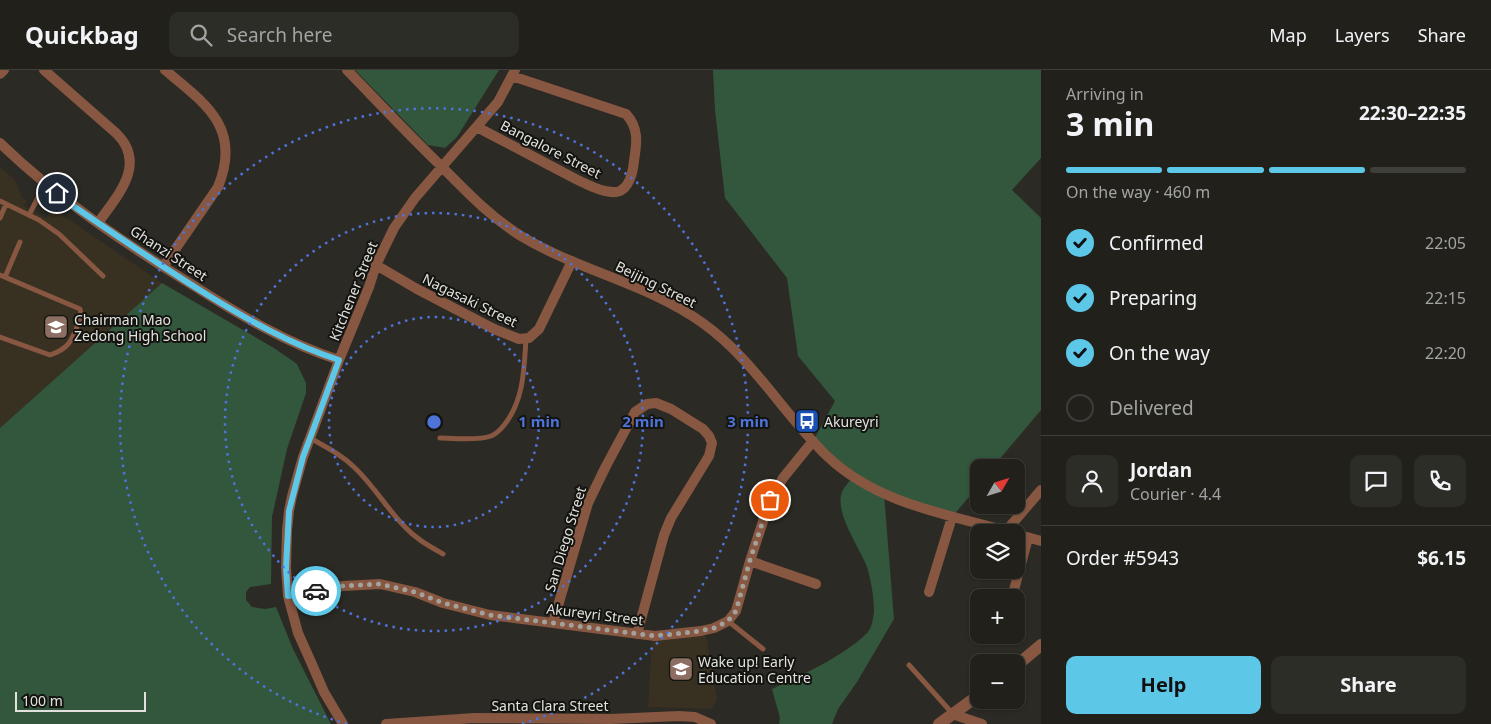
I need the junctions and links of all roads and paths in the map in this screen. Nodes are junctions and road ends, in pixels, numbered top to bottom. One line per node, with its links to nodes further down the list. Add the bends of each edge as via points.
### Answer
1 (4, 70): 6 (street)
2 (44, 70): 15 (street, via 116,133 129,153 127,180)
3 (166, 70): 19 (street, via 201,100 217,120 225,141 225,157 218,187)
4 (347, 70): 9 (street, Beijing Street)
5 (514, 73): 7 (street, Kitchener Street, via 498,102); 7 (street, Bangalore Street, via 626,114 636,129 633,167 626,185 616,192 594,188)
6 (0, 74)
7 (477, 127): 9 (street, Kitchener Street)
8 (0, 143): 10 (street, Ghanzi Street)
9 (441, 167): 17 (street, Beijing Street, via 500,221); 18 (street, Kitchener Street, via 394,228)
10 (45, 184): 13 (lane); 15 (street, Ghanzi Street)
11 (0, 201): 12 (lane)
12 (6, 204): 13 (lane); 14 (lane)
13 (29, 215): 21 (lane, via 59,234)
14 (0, 218)
15 (98, 223): 19 (street, Ghanzi Street)
16 (20, 242): 20 (lane)
17 (572, 261): 23 (street, Nagasaki Street, via 539,329); 27 (street, Beijing Street, via 653,295 704,324 749,365)
18 (376, 264): 23 (street, Nagasaki Street, via 494,330 519,339); 24 (street, Kitchener Street)
19 (163, 267): 24 (street, Ghanzi Street, via 244,317)
20 (2, 276): 22 (lane, via 80,309 82,314 70,343 50,355)
21 (103, 276)
22 (0, 337)
23 (526, 338): 26 (lane, via 520,395 499,431 481,438)
24 (339, 360): 25 (street, Kitchener Street)
25 (310, 438): 35 (lane, via 355,467 406,528); 40 (street, Kitchener Street, via 289,511)
26 (440, 438)
27 (814, 441): 29 (street, Beijing Street, via 864,484 897,500); 36 (street, via 783,478 770,500)
28 (1041, 490): 31 (street)
29 (952, 517): 30 (street, Beijing Street); 39 (street)
30 (978, 524)
31 (1014, 524)
32 (1025, 537): 33 (street)
33 (1028, 538): 34 (street); 38 (street)
34 (1041, 541)
35 (443, 554)
36 (750, 560): 37 (street); 41 (street, via 736,611)
37 (816, 584)
38 (1014, 589)
39 (929, 592)
40 (288, 596): 42 (street, Akureyri Street, via 343,586 380,584 482,613); 50 (street, Kitchener Street, via 310,662)
41 (728, 621): 43 (street, Akureyri Street, via 700,631 655,636); 45 (lane)
42 (554, 623): 43 (street, Akureyri Street); 43 (street, San Diego Street, via 588,503 635,412 647,404 656,403 703,429 712,443 709,456 664,535)
43 (637, 634)
44 (1041, 645): 46 (street)
45 (763, 649)
46 (1025, 658)
47 (909, 664): 49 (lane)
48 (970, 701): 49 (street)
49 (952, 714): 53 (street); 54 (street)
50 (343, 724)
51 (386, 724): 52 (street, Santa Clara Street, via 475,718 679,716 695,717)
52 (711, 724)
53 (939, 724)
54 (982, 724)

